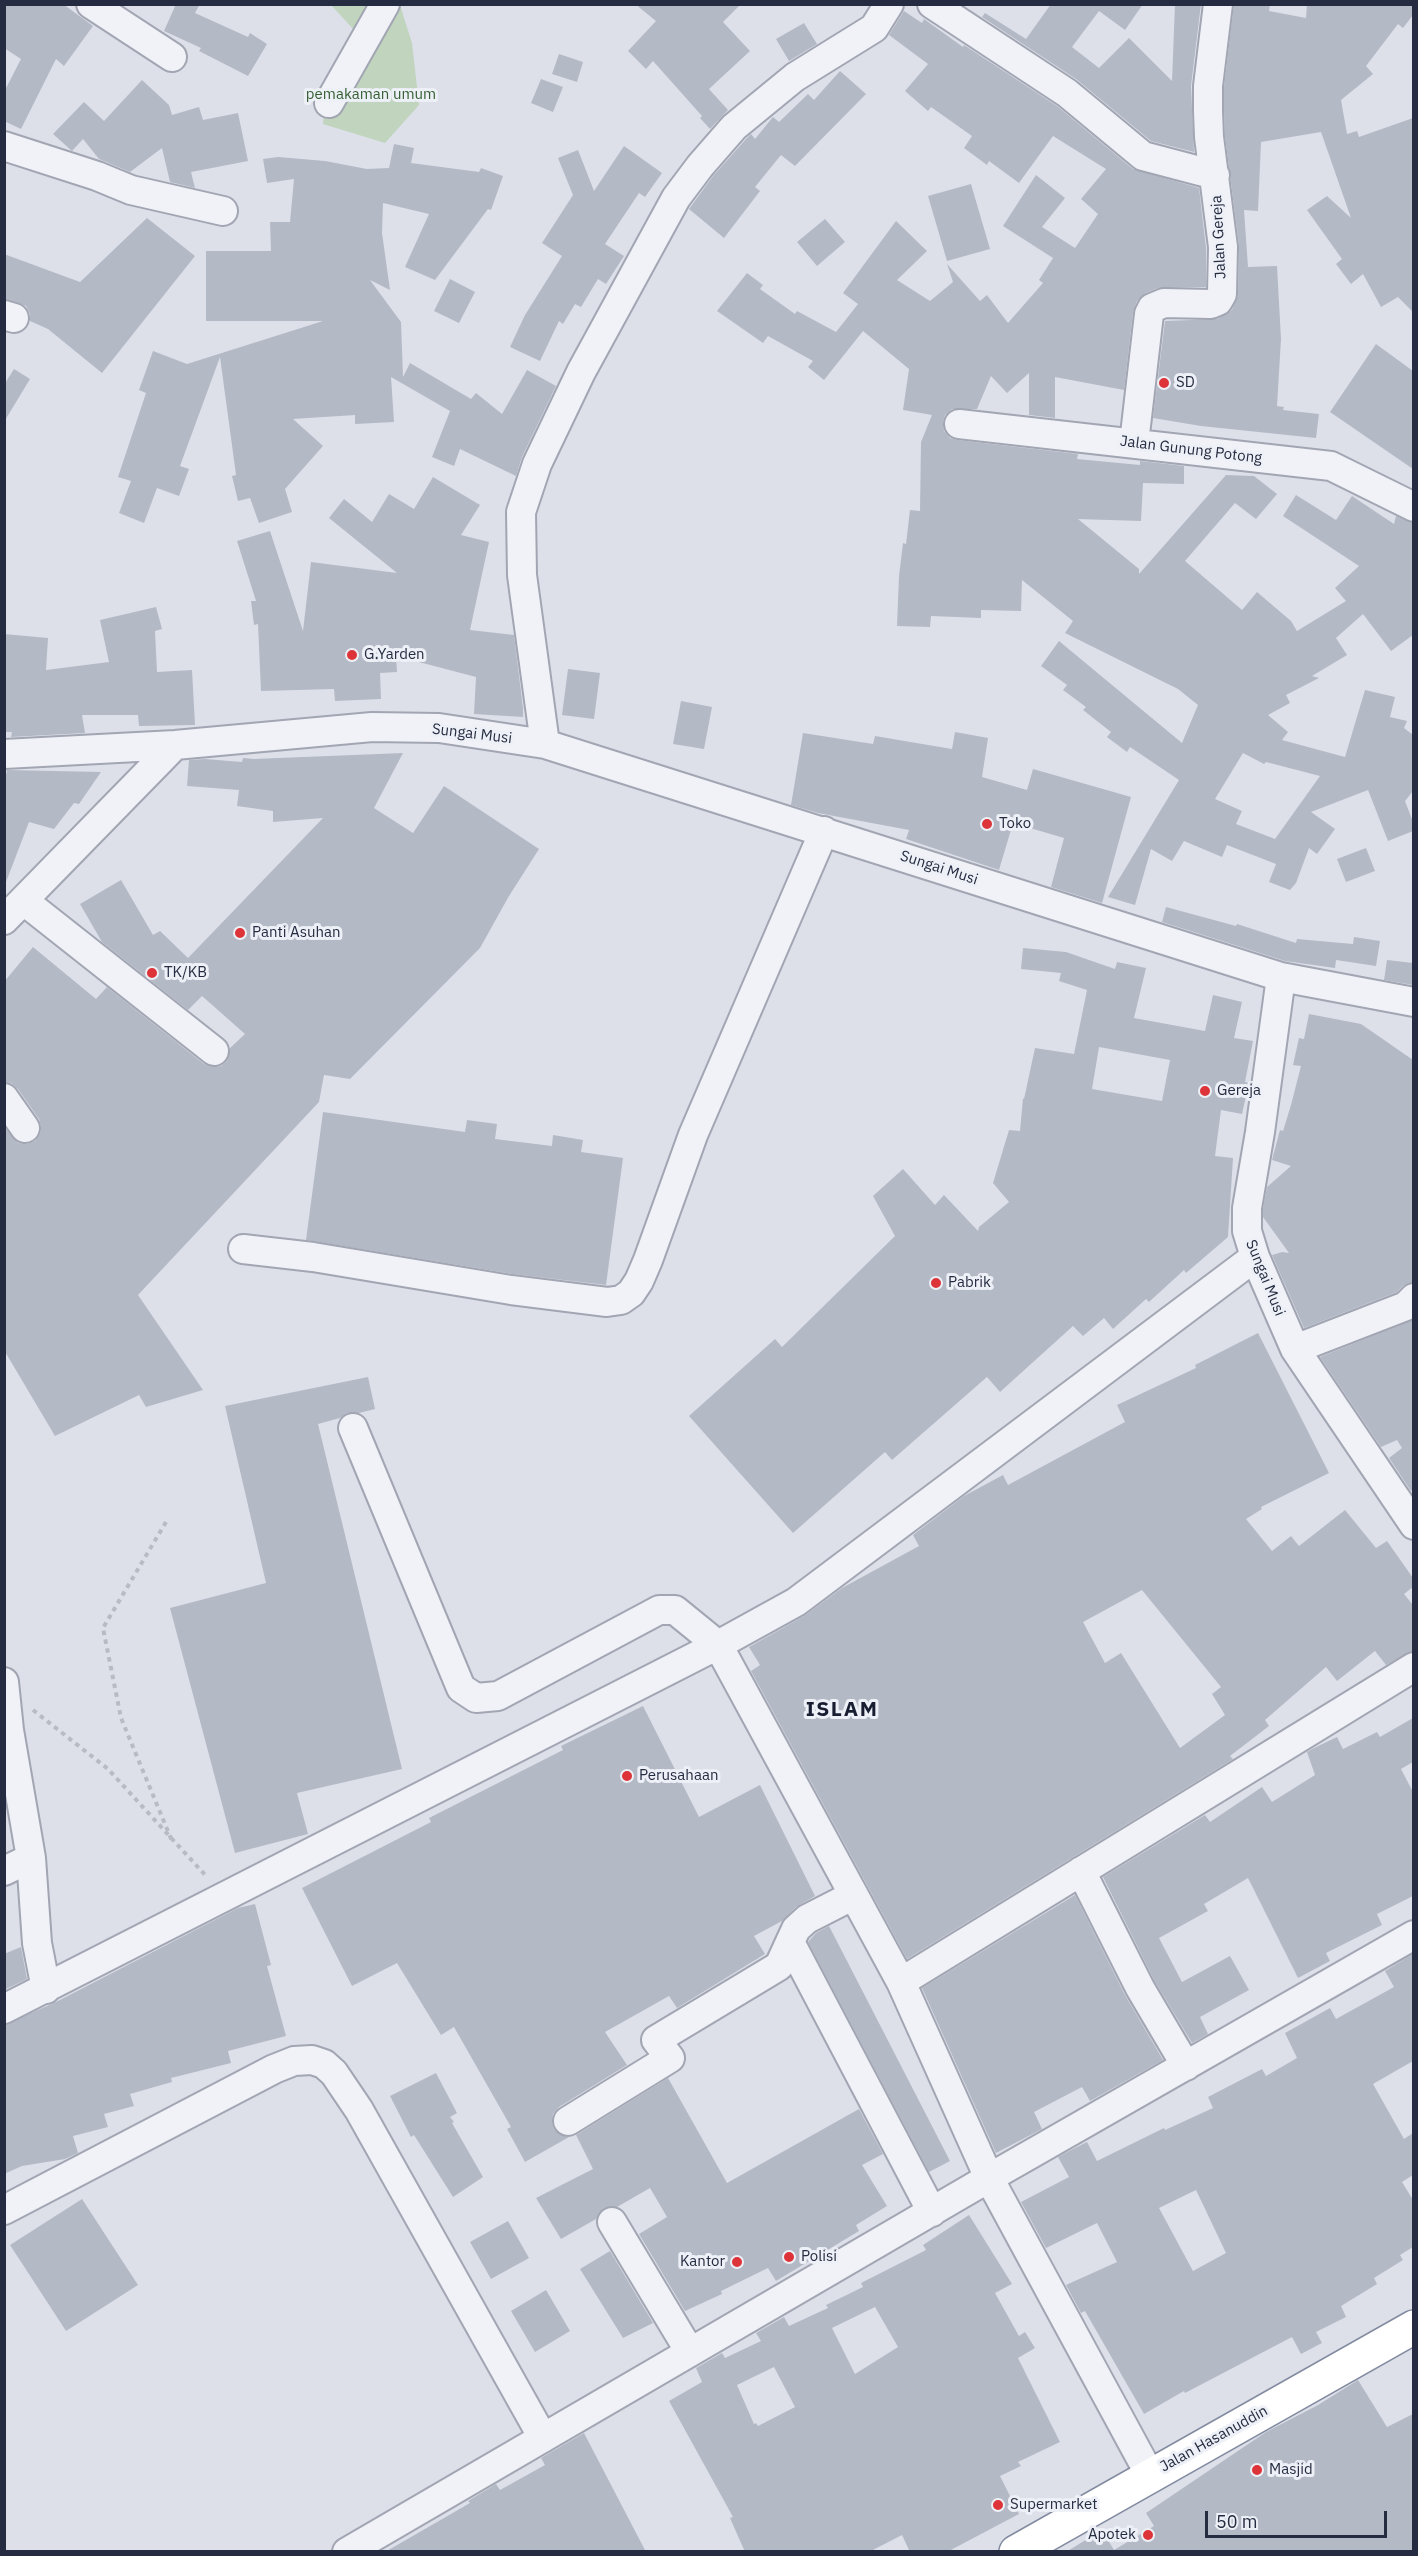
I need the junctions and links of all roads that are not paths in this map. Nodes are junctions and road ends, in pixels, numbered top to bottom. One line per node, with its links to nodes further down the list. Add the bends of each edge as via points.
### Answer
1 (91, 4): 6 (street)
2 (385, 4): 7 (street)
3 (889, 4): 14 (street, via 874,28 795,77 734,127 699,166 676,198 581,372 537,464 521,512 522,575)
4 (932, 4): 9 (street, via 1067,93 1143,156)
5 (1218, 4): 9 (street, Jalan Gereja, via 1208,86 1209,137)
6 (172, 57)
7 (329, 103)
8 (4, 146): 10 (street, via 131,190)
9 (1215, 175): 12 (street, Jalan Gereja, via 1223,247 1222,294 1211,304 1164,303 1152,308)
10 (223, 211)
11 (958, 424): 12 (street, Jalan Gunung Potong)
12 (1134, 443): 13 (street, Jalan Gunung Potong, via 1331,465)
13 (1413, 507)
14 (545, 744): 15 (street, Sungai Musi, via 439,728 372,727); 17 (street, Sungai Musi)
15 (176, 745): 16 (street, Sungai Musi); 18 (street)
16 (4, 754)
17 (824, 831): 19 (street, Sungai Musi); 24 (street, via 693,1135 648,1260 631,1293 621,1300 607,1302)
18 (14, 910): 21 (street)
19 (1281, 977): 20 (street); 25 (street, Sungai Musi, via 1247,1208 1247,1231)
20 (1413, 1002)
21 (214, 1050)
22 (4, 1098): 23 (street)
23 (25, 1128)
24 (243, 1249)
25 (1256, 1257): 27 (street, Sungai Musi); 30 (street, via 796,1602)
26 (1413, 1298): 27 (street, via 1406,1306)
27 (1295, 1349): 29 (street, Sungai Musi)
28 (353, 1428): 30 (street, via 461,1688 476,1698 498,1696 659,1610 675,1610)
29 (1413, 1525)
30 (718, 1645): 38 (street); 42 (street)
31 (1413, 1667): 37 (street)
32 (4, 1682): 33 (street)
33 (5, 1687): 34 (street)
34 (8, 1745): 35 (street)
35 (31, 1858): 36 (street); 42 (street, via 37,1943)
36 (4, 1871)
37 (1082, 1871): 41 (street); 44 (street, via 1140,1988)
38 (854, 1895): 40 (street, via 807,1919); 41 (street)
39 (1413, 1935): 44 (street)
40 (790, 1942): 45 (street, via 779,1966 656,2040 670,2058); 48 (street)
41 (901, 1982): 46 (street)
42 (46, 1989): 43 (street)
43 (4, 2009)
44 (1186, 2066): 46 (street)
45 (568, 2121)
46 (989, 2178): 48 (street); 53 (street)
47 (4, 2210): 52 (street, via 274,2069 294,2061 324,2064 360,2110)
48 (932, 2212): 51 (street)
49 (612, 2222): 51 (street)
50 (1413, 2327): 53 (highway, Jalan Hasanuddin)
51 (690, 2352): 52 (street)
52 (543, 2438): 54 (street)
53 (1150, 2475): 55 (highway, Jalan Hasanuddin)
54 (347, 2552)
55 (1016, 2552)

